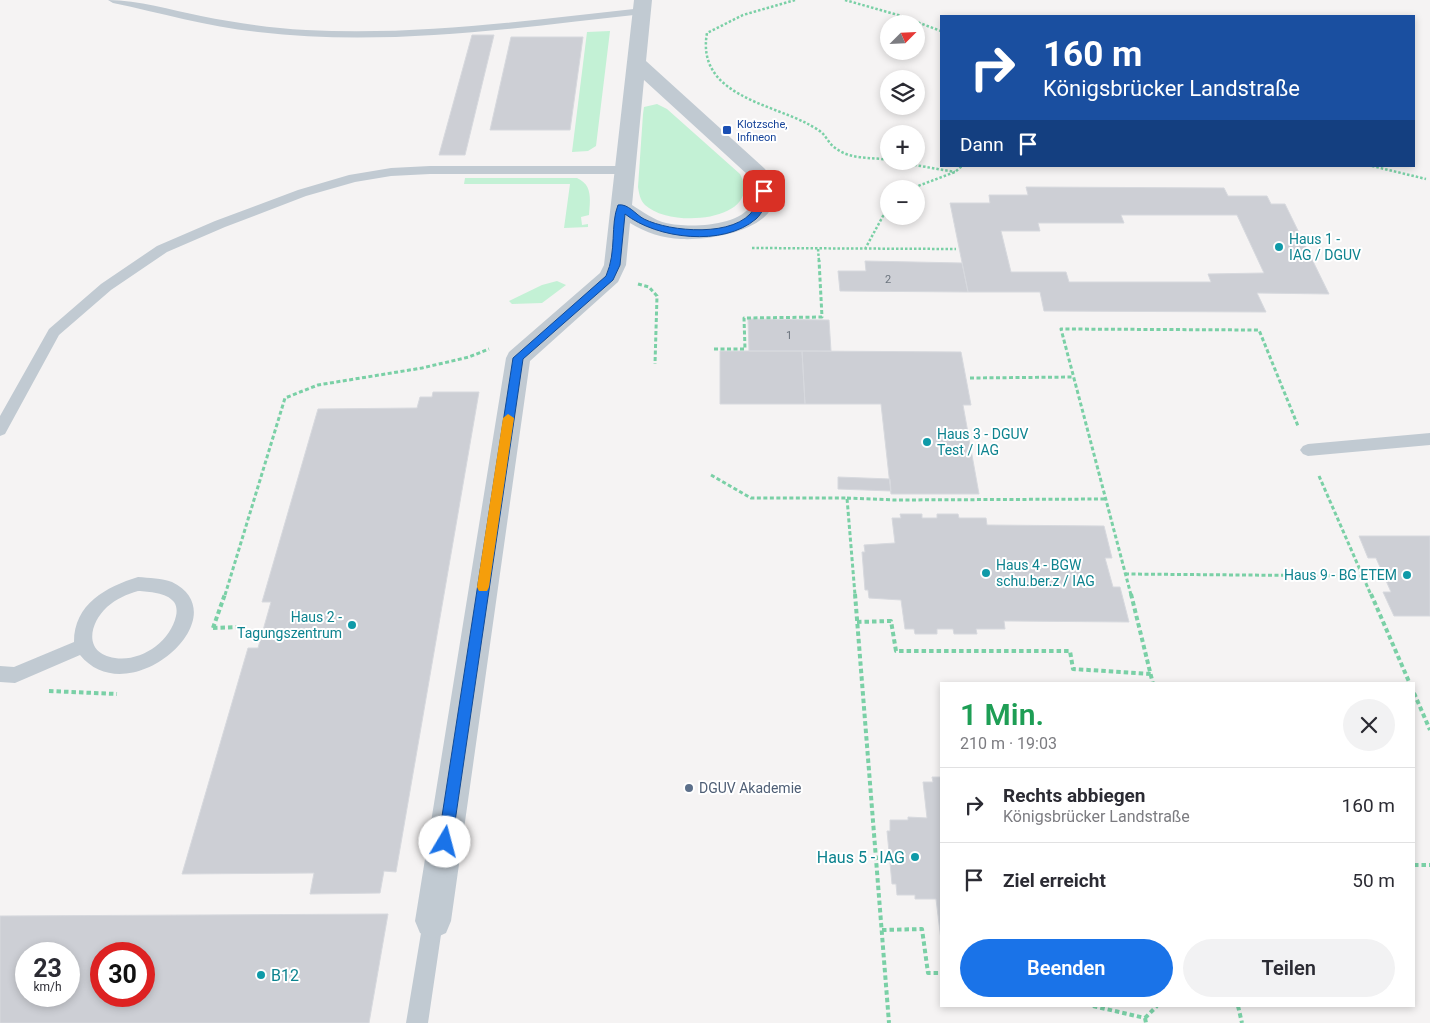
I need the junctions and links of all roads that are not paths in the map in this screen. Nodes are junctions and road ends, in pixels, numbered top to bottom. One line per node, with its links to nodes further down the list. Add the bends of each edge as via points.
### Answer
1 (113, 0): 2 (lane, via 258,29 344,34 436,33)
2 (643, 5): 3 (street)
3 (637, 63): 4 (street); 5 (street, via 758,173 764,191 753,217 731,229 716,231 663,230 640,221)
4 (625, 170): 5 (street); 6 (lane, via 392,172 353,178 220,224 162,250 106,287 54,332)
5 (621, 207): 11 (street, via 618,250 610,277 518,358)
6 (0, 430)
7 (1430, 439): 8 (lane)
8 (1308, 450)
9 (83, 646): 9 (lane, via 91,657 104,665 121,667 158,655 183,628 186,612 183,598 172,589 157,584 138,584 113,594 89,615 82,631); 10 (lane, via 15,675)
10 (0, 674)
11 (433, 921): 12 (lane)
12 (417, 1023)

